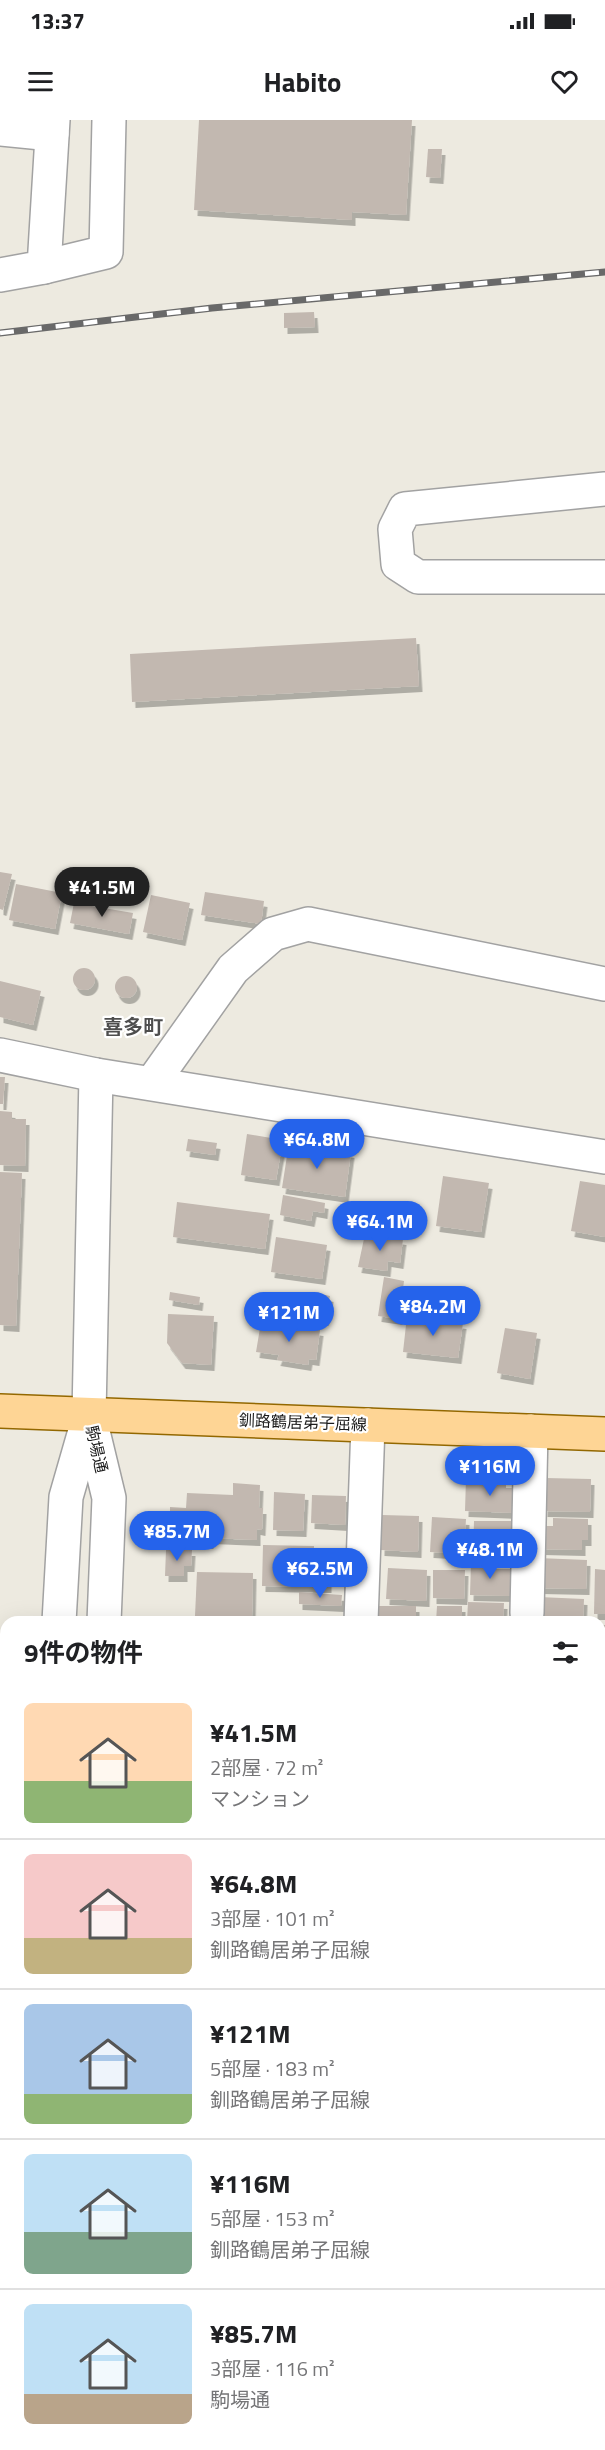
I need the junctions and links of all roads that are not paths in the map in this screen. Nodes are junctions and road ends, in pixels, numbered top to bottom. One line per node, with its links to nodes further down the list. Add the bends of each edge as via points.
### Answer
1 (108, 120): 4 (street, via 106,252)
2 (53, 127): 3 (street); 4 (street)
3 (0, 129)
4 (44, 267): 5 (street)
5 (0, 275)
6 (605, 489): 7 (street, via 405,509 395,529 398,564 418,578)
7 (605, 577)
8 (605, 984): 11 (street, via 308,924 273,934 233,969)
9 (0, 1055): 10 (street)
10 (96, 1075): 11 (street); 14 (street)
11 (152, 1083): 12 (street)
12 (605, 1157)
13 (0, 1411): 14 (main road, 釧路鶴居弟子屈線)
14 (89, 1415): 15 (main road, 釧路鶴居弟子屈線); 19 (street, 駒場通, via 66,1497); 20 (street, 駒場通, via 109,1498)
15 (368, 1425): 16 (main road, 釧路鶴居弟子屈線); 21 (street)
16 (531, 1431): 17 (main road, 釧路鶴居弟子屈線); 18 (street)
17 (605, 1434)
18 (527, 1613)
19 (59, 1616)
20 (104, 1616)
21 (361, 1616)

